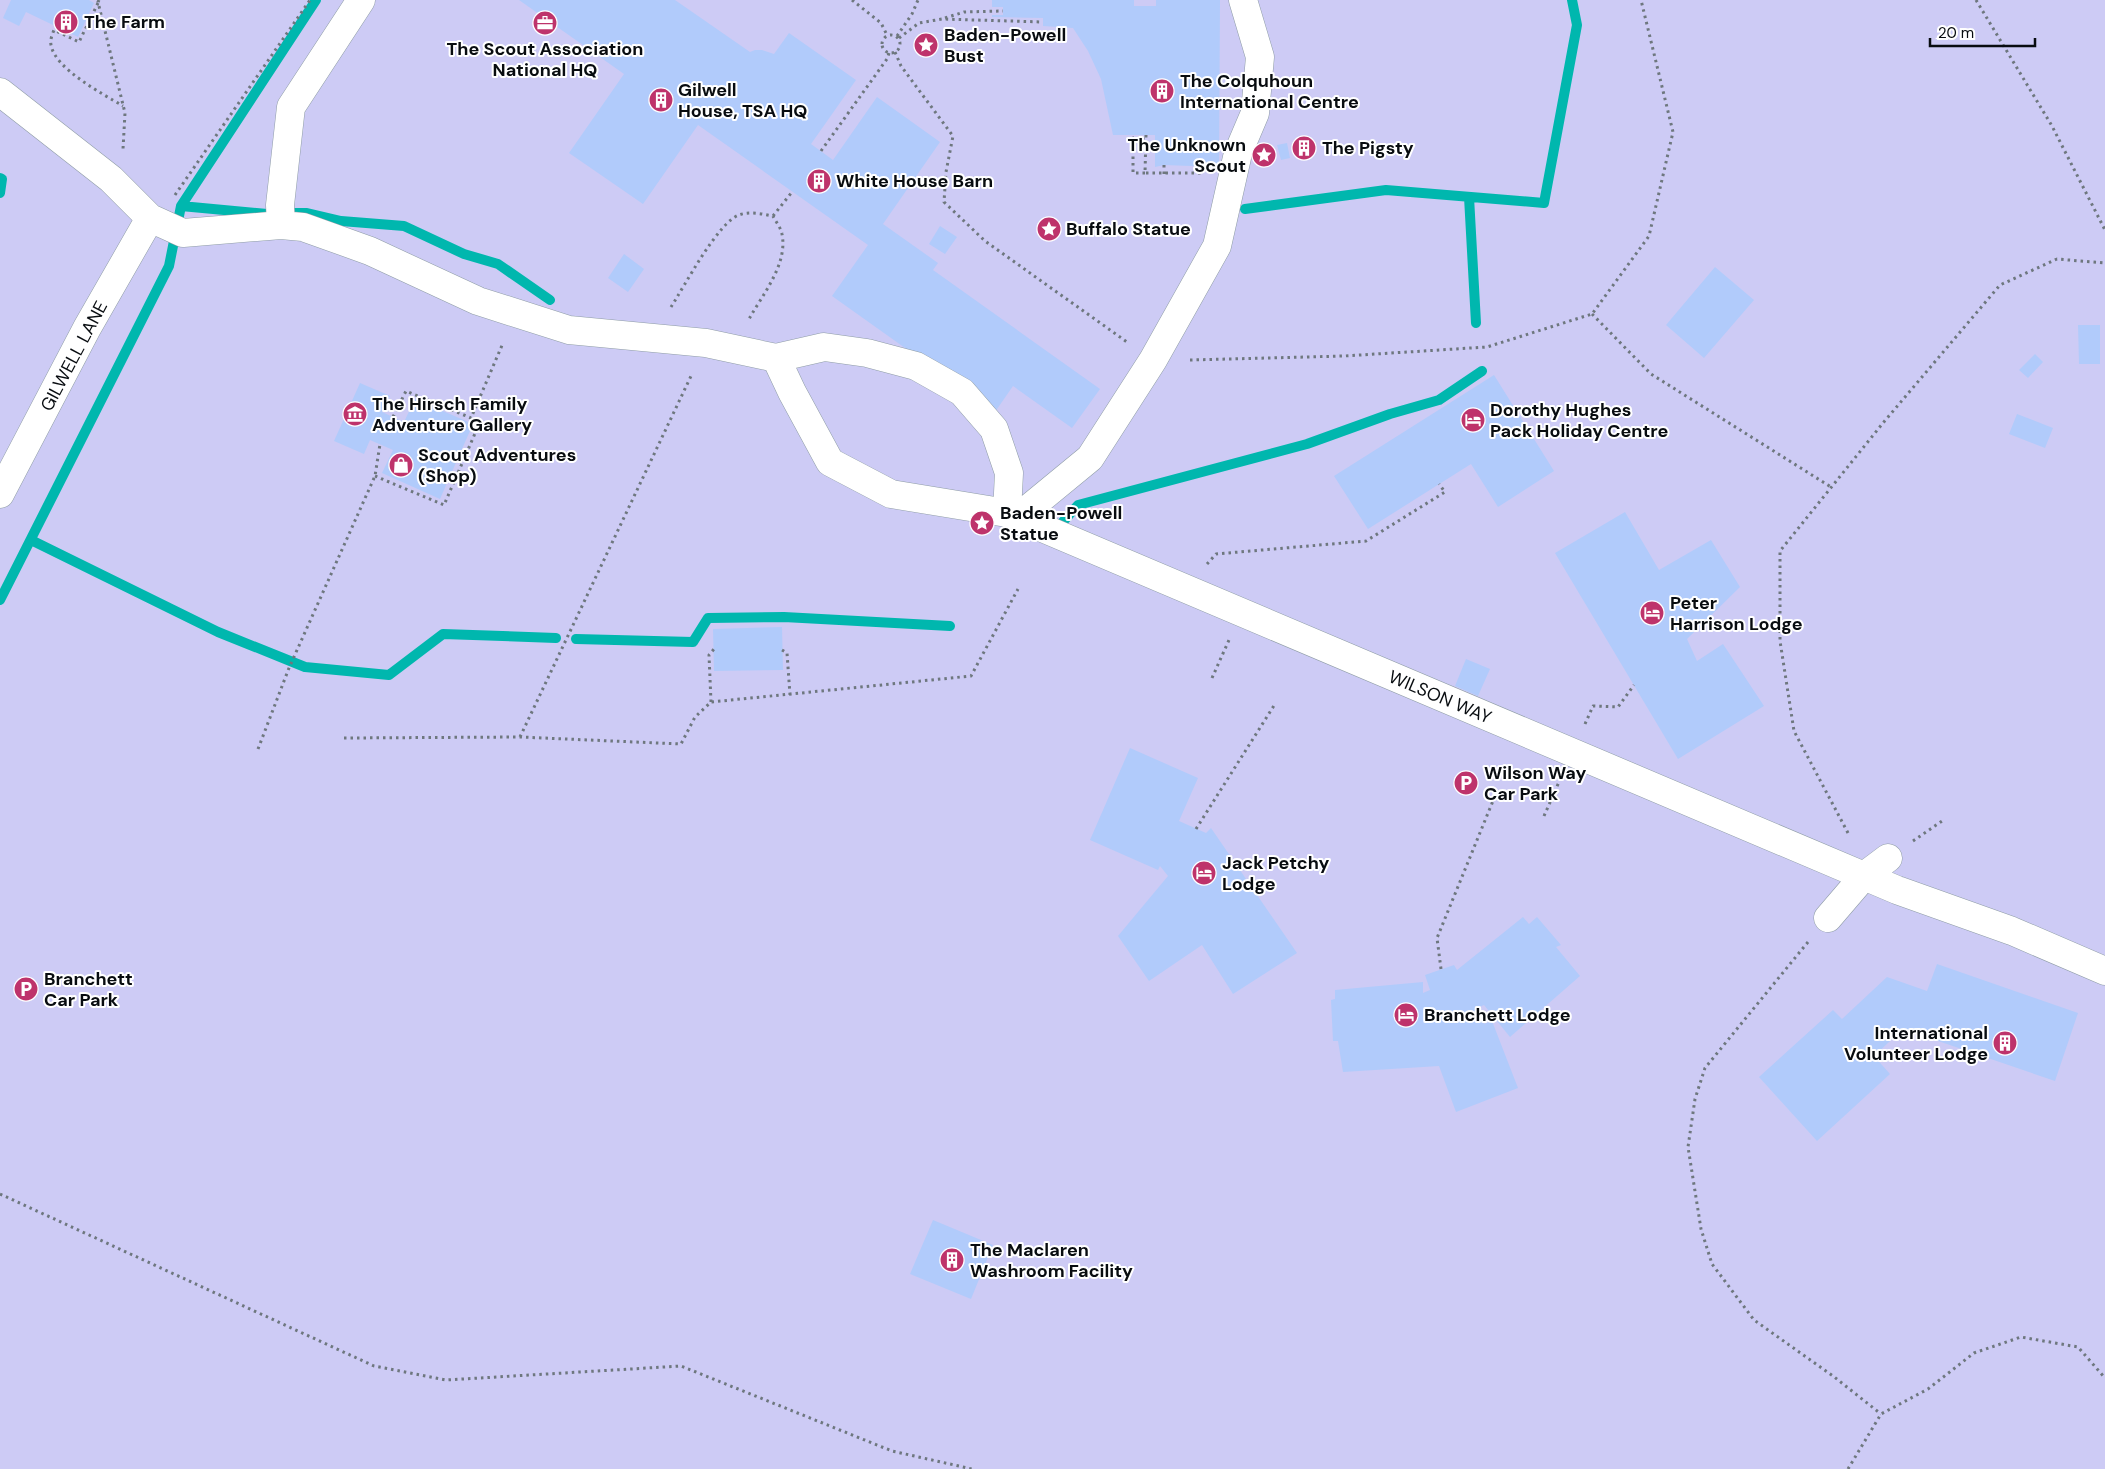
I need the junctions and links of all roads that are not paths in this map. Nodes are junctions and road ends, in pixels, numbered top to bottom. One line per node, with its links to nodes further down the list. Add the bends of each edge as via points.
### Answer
1 (361, 0): 4 (street, via 291,107)
2 (1243, 0): 8 (street, via 1260,57 1255,113 1238,153 1218,246 1153,360 1090,458)
3 (0, 92): 5 (street, via 111,179)
4 (281, 215): 5 (street, via 183,233); 6 (street, via 303,227 370,251 478,301 569,330 719,346)
5 (150, 218): 7 (street, GILWELL LANE, via 87,328)
6 (776, 358): 8 (street, WILSON WAY, via 830,462 891,494); 8 (street, via 824,347 868,353 916,366 962,392 994,429 1009,473)
7 (0, 494)
8 (1012, 515): 10 (street, WILSON WAY)
9 (1888, 858): 10 (street)
10 (1864, 876): 11 (street); 12 (street, WILSON WAY, via 2012,931)
11 (1828, 918)
12 (2105, 971)

